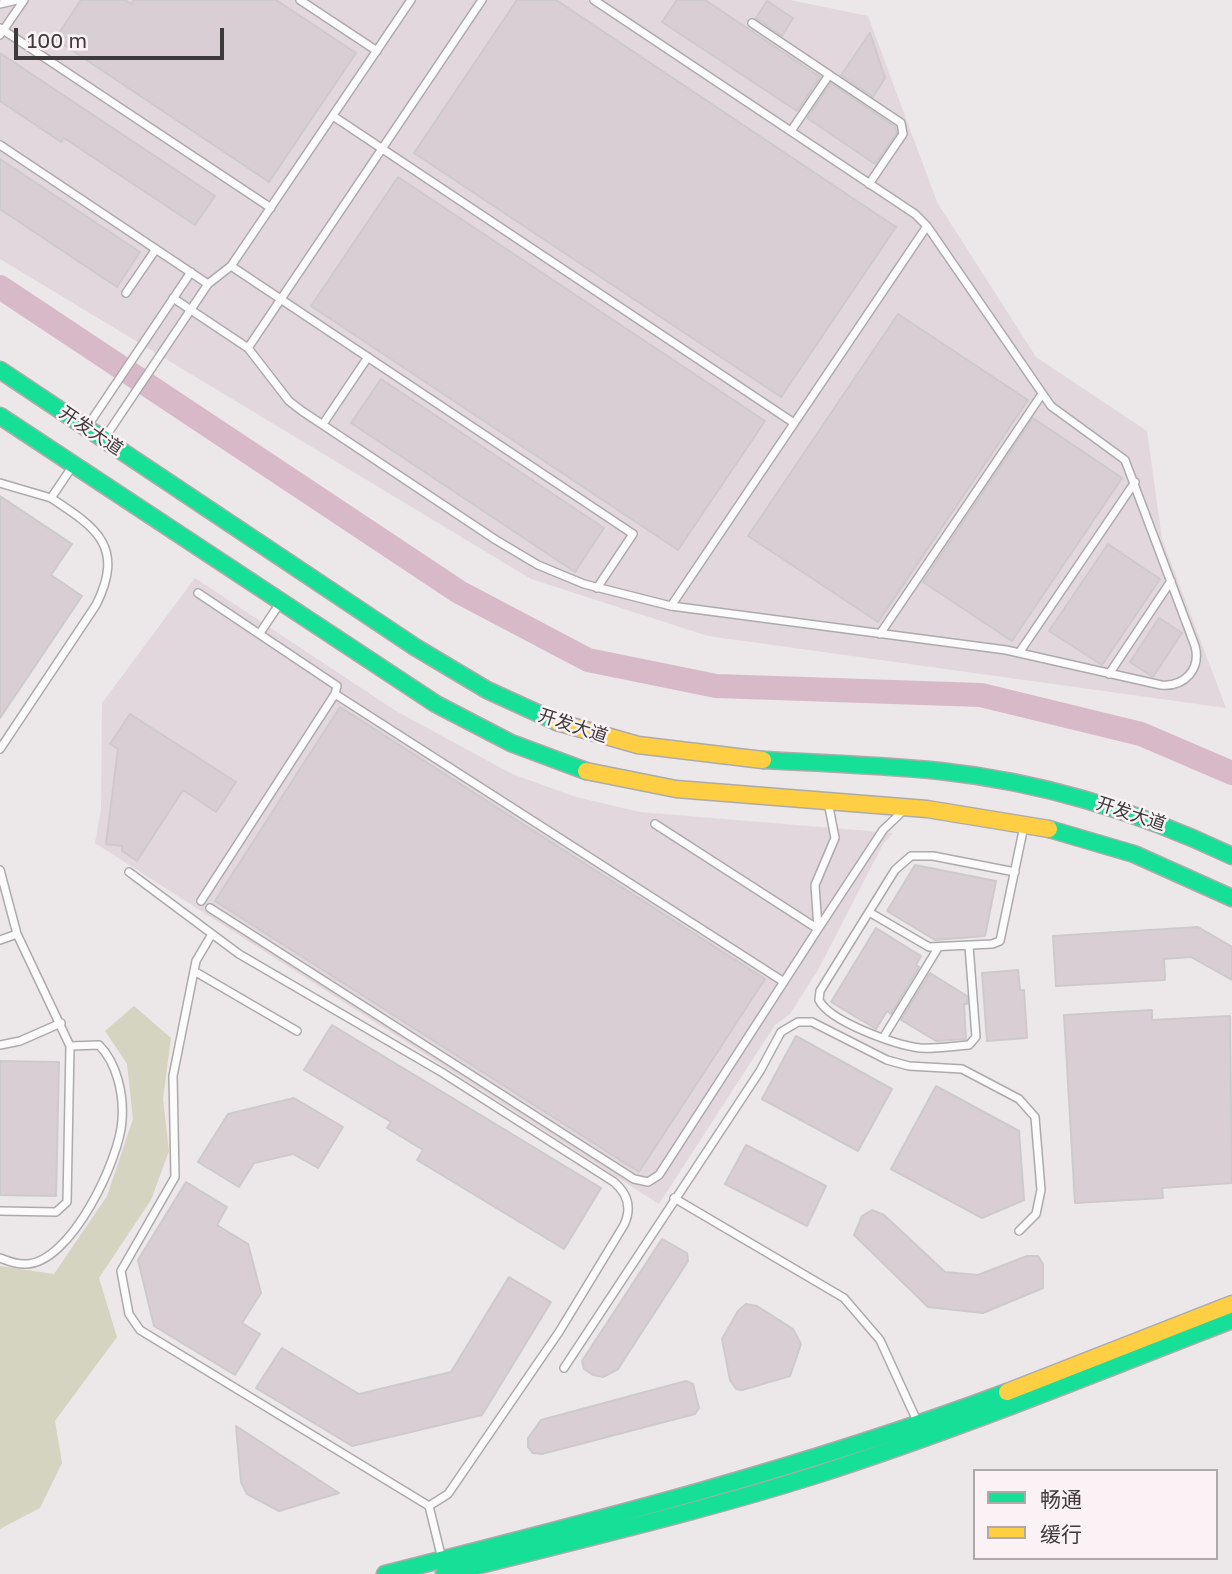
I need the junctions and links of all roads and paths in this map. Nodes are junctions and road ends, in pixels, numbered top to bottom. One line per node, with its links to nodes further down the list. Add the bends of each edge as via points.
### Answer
1 (17, 0): 7 (lane)
2 (24, 0): 9 (lane)
3 (300, 0): 10 (lane)
4 (411, 0): 10 (lane)
5 (482, 0): 15 (lane)
6 (594, 0): 13 (lane)
7 (0, 4)
8 (752, 23): 11 (lane)
9 (1, 31): 17 (lane)
10 (377, 51): 12 (lane)
11 (829, 75): 13 (lane); 16 (lane, via 905,128)
12 (333, 116): 15 (lane); 17 (lane)
13 (791, 131): 16 (lane)
14 (0, 145): 19 (lane)
15 (382, 149): 25 (lane); 32 (lane)
16 (869, 184): 18 (lane)
17 (271, 208): 20 (lane)
18 (927, 226): 30 (lane); 32 (lane)
19 (156, 249): 21 (lane); 23 (lane)
20 (232, 267): 22 (lane); 25 (lane)
21 (191, 272): 22 (lane); 24 (lane)
22 (208, 284): 26 (lane)
23 (126, 293)
24 (173, 298): 26 (lane); 34 (lane)
25 (281, 299): 27 (lane); 28 (lane)
26 (191, 310): 27 (lane); 35 (lane)
27 (248, 348): 33 (lane, via 289,401)
28 (368, 357): 33 (lane); 41 (lane, via 634,534)
29 (0, 370): 34 (main road, 开发大道)
30 (1042, 394): 37 (lane, via 1063,416 1125,460); 46 (lane)
31 (0, 416): 36 (main road, 开发大道)
32 (794, 423): 44 (lane)
33 (323, 424): 41 (lane, via 496,540 538,565)
34 (86, 428): 35 (main road, 开发大道)
35 (104, 439): 55 (main road, 开发大道, via 444,666 505,700 570,727 672,751 982,776 1111,806 1174,828)
36 (74, 465): 39 (lane); 43 (main road, 开发大道)
37 (1135, 482): 40 (lane); 47 (lane)
38 (0, 484): 39 (lane)
39 (51, 498): 50 (lane, via 87,522 101,538 108,558 107,579 96,606)
40 (1171, 581): 48 (lane); 48 (lane, via 1196,652 1193,670 1180,683 1167,686)
41 (597, 588): 44 (lane)
42 (198, 593): 45 (lane)
43 (281, 603): 45 (lane); 51 (main road, 开发大道, via 455,717 523,750 593,774 666,788)
44 (671, 606): 46 (lane)
45 (260, 634): 49 (lane, via 332,679 337,686)
46 (880, 634): 47 (lane)
47 (1019, 653): 48 (lane)
48 (1109, 674)
49 (335, 694): 60 (lane); 70 (lane)
50 (0, 749)
51 (828, 800): 52 (main road, 开发大道); 63 (lane, via 835,838 815,885)
52 (911, 806): 53 (main road, 开发大道); 63 (lane, via 883,830)
53 (1024, 823): 58 (lane); 59 (main road, 开发大道, via 1124,849)
54 (655, 824): 63 (lane)
55 (1232, 856)
56 (0, 870): 64 (lane)
57 (129, 872): 65 (lane)
58 (1015, 872): 62 (lane, via 911,856 895,870); 67 (lane, via 1000,941)
59 (1232, 898)
60 (201, 901)
61 (211, 908): 70 (lane, via 641,1182 659,1175)
62 (869, 912): 68 (lane, via 921,944); 73 (lane, via 820,991 819,1000 856,1027)
63 (818, 929): 70 (lane)
64 (17, 934): 66 (lane); 71 (lane)
65 (212, 934): 69 (lane); 84 (lane, via 614,1182 627,1199 624,1225 558,1332 447,1494)
66 (0, 940)
67 (969, 946): 68 (lane); 73 (lane, via 974,1043 928,1048)
68 (939, 948): 73 (lane)
69 (194, 971): 72 (lane); 84 (lane, via 173,1076 176,1177 121,1271 131,1319 141,1330)
70 (784, 982)
71 (61, 1023): 74 (lane); 75 (lane)
72 (297, 1031)
73 (883, 1038)
74 (0, 1045)
75 (70, 1046): 77 (lane, via 67,1202 56,1212); 79 (lane, via 99,1045 109,1055 120,1091 122,1120 116,1150 94,1200 60,1248 27,1265)
76 (674, 1198): 78 (lane, via 781,1032 798,1022 812,1022 898,1064 962,1069 1026,1104 1036,1125 1041,1198 1032,1220); 82 (lane); 83 (lane, via 829,1287 858,1311 880,1340)
77 (0, 1211)
78 (1019, 1231)
79 (0, 1258)
80 (1232, 1304): 83 (main road)
81 (1232, 1320): 83 (main road)
82 (564, 1368)
83 (921, 1431): 85 (main road)
84 (429, 1506): 85 (lane)
85 (444, 1569): 86 (main road)
86 (385, 1574)

